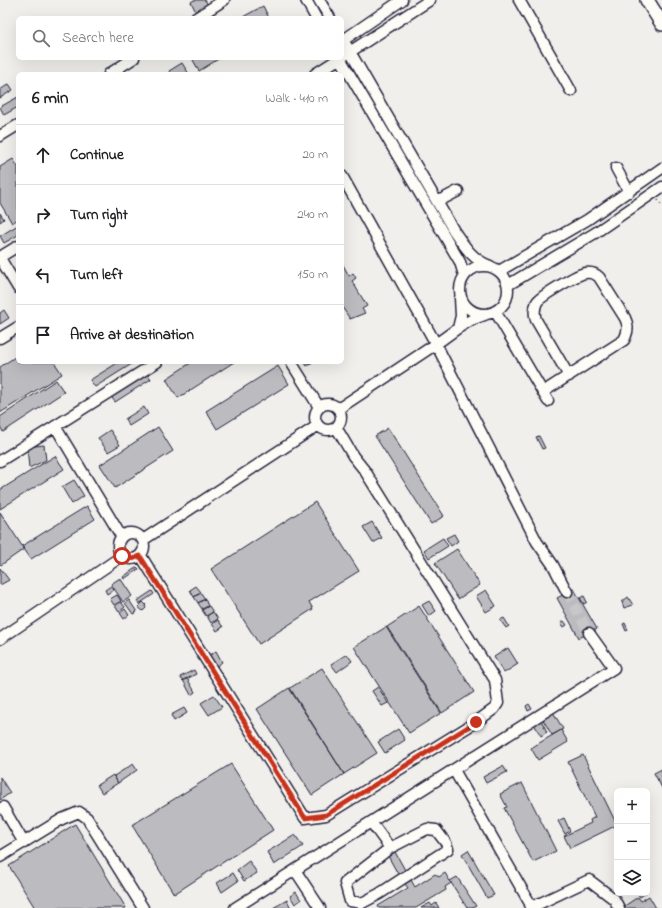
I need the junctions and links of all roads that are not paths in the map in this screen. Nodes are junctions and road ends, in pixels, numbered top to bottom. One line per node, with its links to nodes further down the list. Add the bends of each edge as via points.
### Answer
1 (224, 0): 8 (street)
2 (306, 0): 9 (street)
3 (319, 0): 10 (street)
4 (402, 0): 12 (street)
5 (430, 0): 13 (street)
6 (519, 0): 20 (street)
7 (648, 0): 11 (main road)
8 (199, 16)
9 (315, 16)
10 (329, 16)
11 (662, 24)
12 (344, 39)
13 (344, 56)
14 (131, 60): 18 (street)
15 (337, 60): 19 (street)
16 (344, 60): 29 (street)
17 (344, 60): 35 (street, via 460,262)
18 (112, 72)
19 (318, 72)
20 (571, 91)
21 (16, 126): 22 (street)
22 (0, 136)
23 (616, 168): 28 (street)
24 (662, 168): 28 (street)
25 (344, 180): 43 (street)
26 (662, 187): 31 (street)
27 (458, 191): 29 (street)
28 (629, 192): 30 (street)
29 (437, 202): 34 (street, via 462,245 477,260)
30 (587, 220): 31 (street, via 588,228); 34 (street)
31 (595, 233): 37 (street)
32 (16, 247): 33 (street)
33 (0, 258): 36 (street)
34 (495, 268): 35 (street, via 483,265 474,267); 37 (street, via 505,277)
35 (464, 275): 38 (street, via 459,287)
36 (16, 285)
37 (508, 285): 39 (street, via 507,298 502,306)
38 (460, 296): 39 (street, via 470,310 478,314); 41 (street, via 461,316)
39 (491, 313): 41 (street); 46 (street, via 546,396)
40 (16, 328): 42 (street)
41 (458, 328): 43 (street)
42 (0, 338)
43 (436, 344): 48 (street); 57 (street, via 538,542 554,565)
44 (154, 364): 49 (street)
45 (292, 364): 47 (street)
46 (570, 376): 46 (street, via 624,340 628,329 625,318 599,277 591,272 580,274 539,299 534,309 536,320)
47 (319, 407): 48 (street, via 331,405); 50 (street, via 314,418)
48 (338, 409): 51 (street, via 340,421)
49 (55, 426): 52 (street); 53 (street)
50 (318, 426): 51 (street, via 328,430); 54 (street)
51 (336, 427): 56 (street, via 495,680 498,703 476,722 326,815 305,818)
52 (0, 461)
53 (121, 536): 54 (street, via 129,533 138,534); 55 (street, via 117,544)
54 (143, 540): 56 (street, via 144,549)
55 (122, 556): 56 (street, via 133,560); 59 (street)
56 (140, 556)
57 (567, 592)
58 (589, 633): 60 (street, via 614,668)
59 (0, 639)
60 (454, 770): 62 (street); 67 (street)
61 (3, 807): 63 (street)
62 (372, 822): 64 (street); 66 (street)
63 (24, 843): 65 (street); 68 (street, via 62,819 79,812 87,818)
64 (390, 848): 64 (street, via 345,883 350,901 362,903 379,894 448,849 436,830 427,829)
65 (0, 857)
66 (295, 870): 69 (street); 70 (street)
67 (531, 907): 71 (street, via 588,880 614,899)
68 (143, 908)
69 (235, 908)
70 (320, 908)
71 (619, 908)

